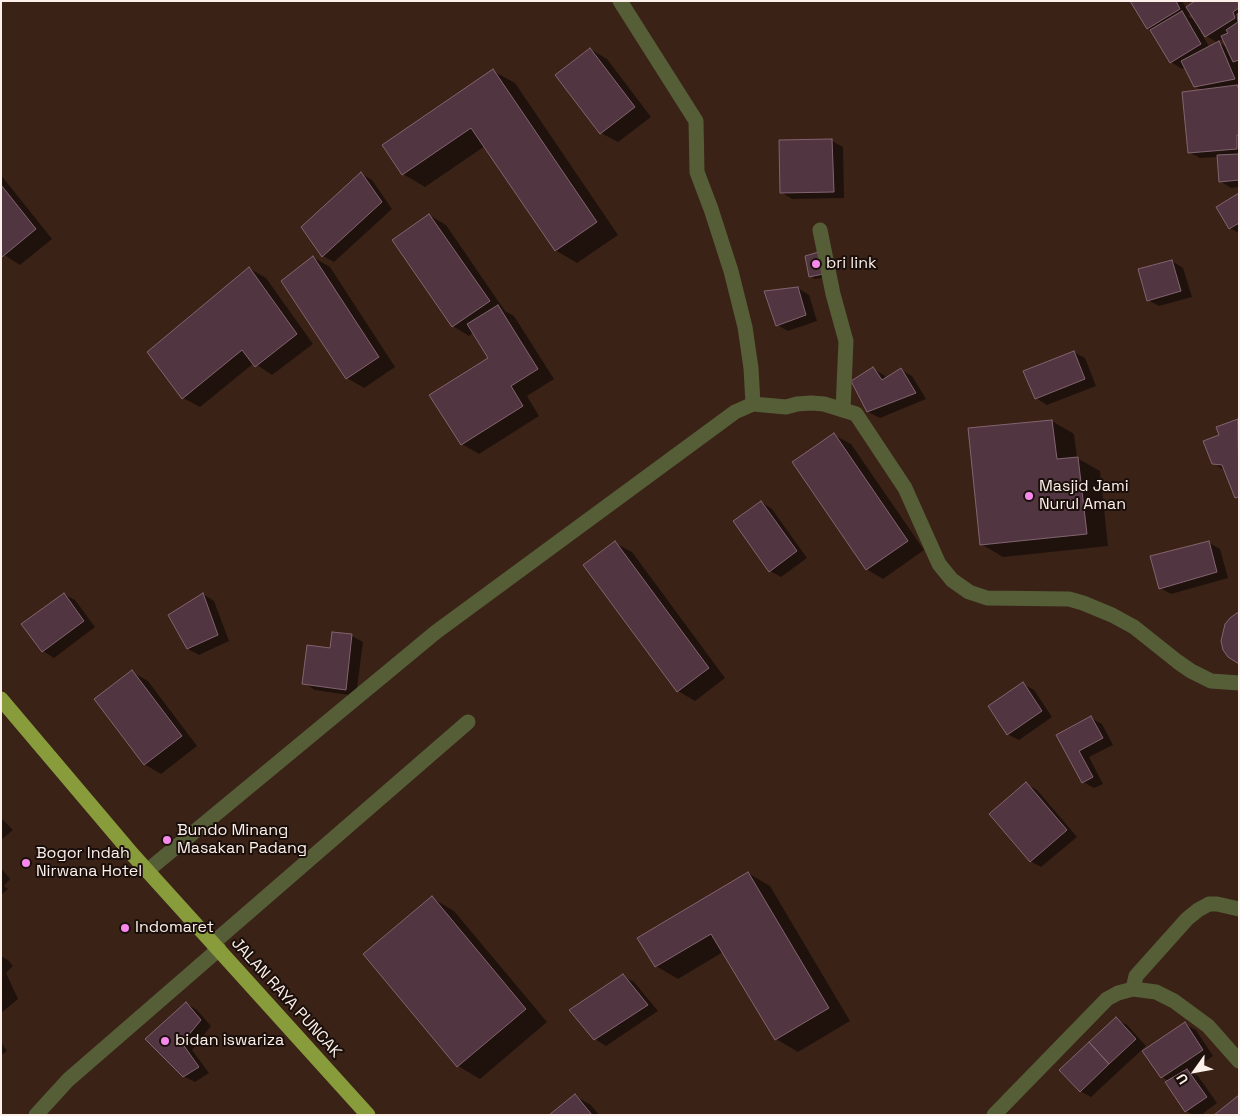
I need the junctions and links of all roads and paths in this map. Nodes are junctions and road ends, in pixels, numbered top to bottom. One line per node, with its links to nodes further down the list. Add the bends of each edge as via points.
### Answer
1 (620, 1): 3 (street, via 696,121 696,172 731,271 745,327)
2 (820, 230): 4 (street, via 832,294 846,341)
3 (753, 404): 4 (street, via 786,407 811,403); 8 (street, via 735,412 436,632)
4 (843, 410): 5 (street, via 856,414 905,488 939,564 952,580 969,592 987,598 1069,599 1083,603 1134,627 1191,671 1211,681)
5 (1239, 683)
6 (3, 706): 8 (highway, JALAN RAYA PUNCAK)
7 (468, 722): 10 (street)
8 (148, 870): 10 (highway, JALAN RAYA PUNCAK)
9 (1239, 909): 11 (street, via 1209,904 1187,918 1136,976)
10 (216, 946): 13 (street, via 68,1080); 14 (highway, JALAN RAYA PUNCAK)
11 (1133, 989): 12 (street, via 1156,992 1174,1001 1208,1026); 15 (street, via 1107,999)
12 (1239, 1061)
13 (36, 1115)
14 (368, 1115)
15 (994, 1115)

